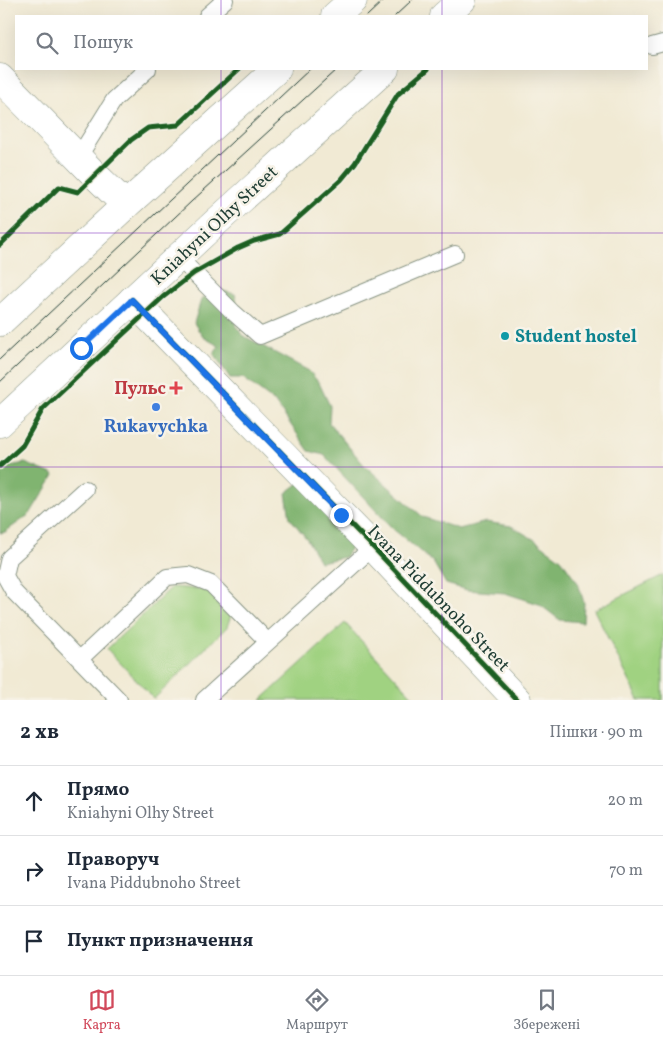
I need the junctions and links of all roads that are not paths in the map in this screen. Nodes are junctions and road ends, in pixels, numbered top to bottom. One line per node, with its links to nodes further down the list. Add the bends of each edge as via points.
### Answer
1 (225, 0): 4 (lane)
2 (353, 0): 5 (main road)
3 (462, 0): 6 (main road)
4 (208, 15)
5 (336, 15)
6 (445, 15)
7 (147, 70): 11 (lane, via 114,100)
8 (276, 70): 12 (main road)
9 (385, 70): 14 (main road, Kniahyni Olhy Street)
10 (0, 78): 11 (main road)
11 (78, 158): 12 (main road)
12 (126, 205): 16 (main road)
13 (455, 254): 14 (lane, via 260,336)
14 (178, 257): 15 (main road, Kniahyni Olhy Street)
15 (132, 300): 17 (main road, Kniahyni Olhy Street); 19 (main road, Ivana Piddubnoho Street)
16 (0, 322)
17 (0, 423)
18 (85, 489): 20 (lane)
19 (373, 547): 21 (lane); 25 (main road, Ivana Piddubnoho Street)
20 (4, 558): 22 (lane, via 5,576 14,592)
21 (268, 642): 22 (lane, via 211,584 188,575 174,576 167,577); 24 (lane)
22 (80, 658): 23 (lane)
23 (120, 700)
24 (204, 700)
25 (517, 700)

